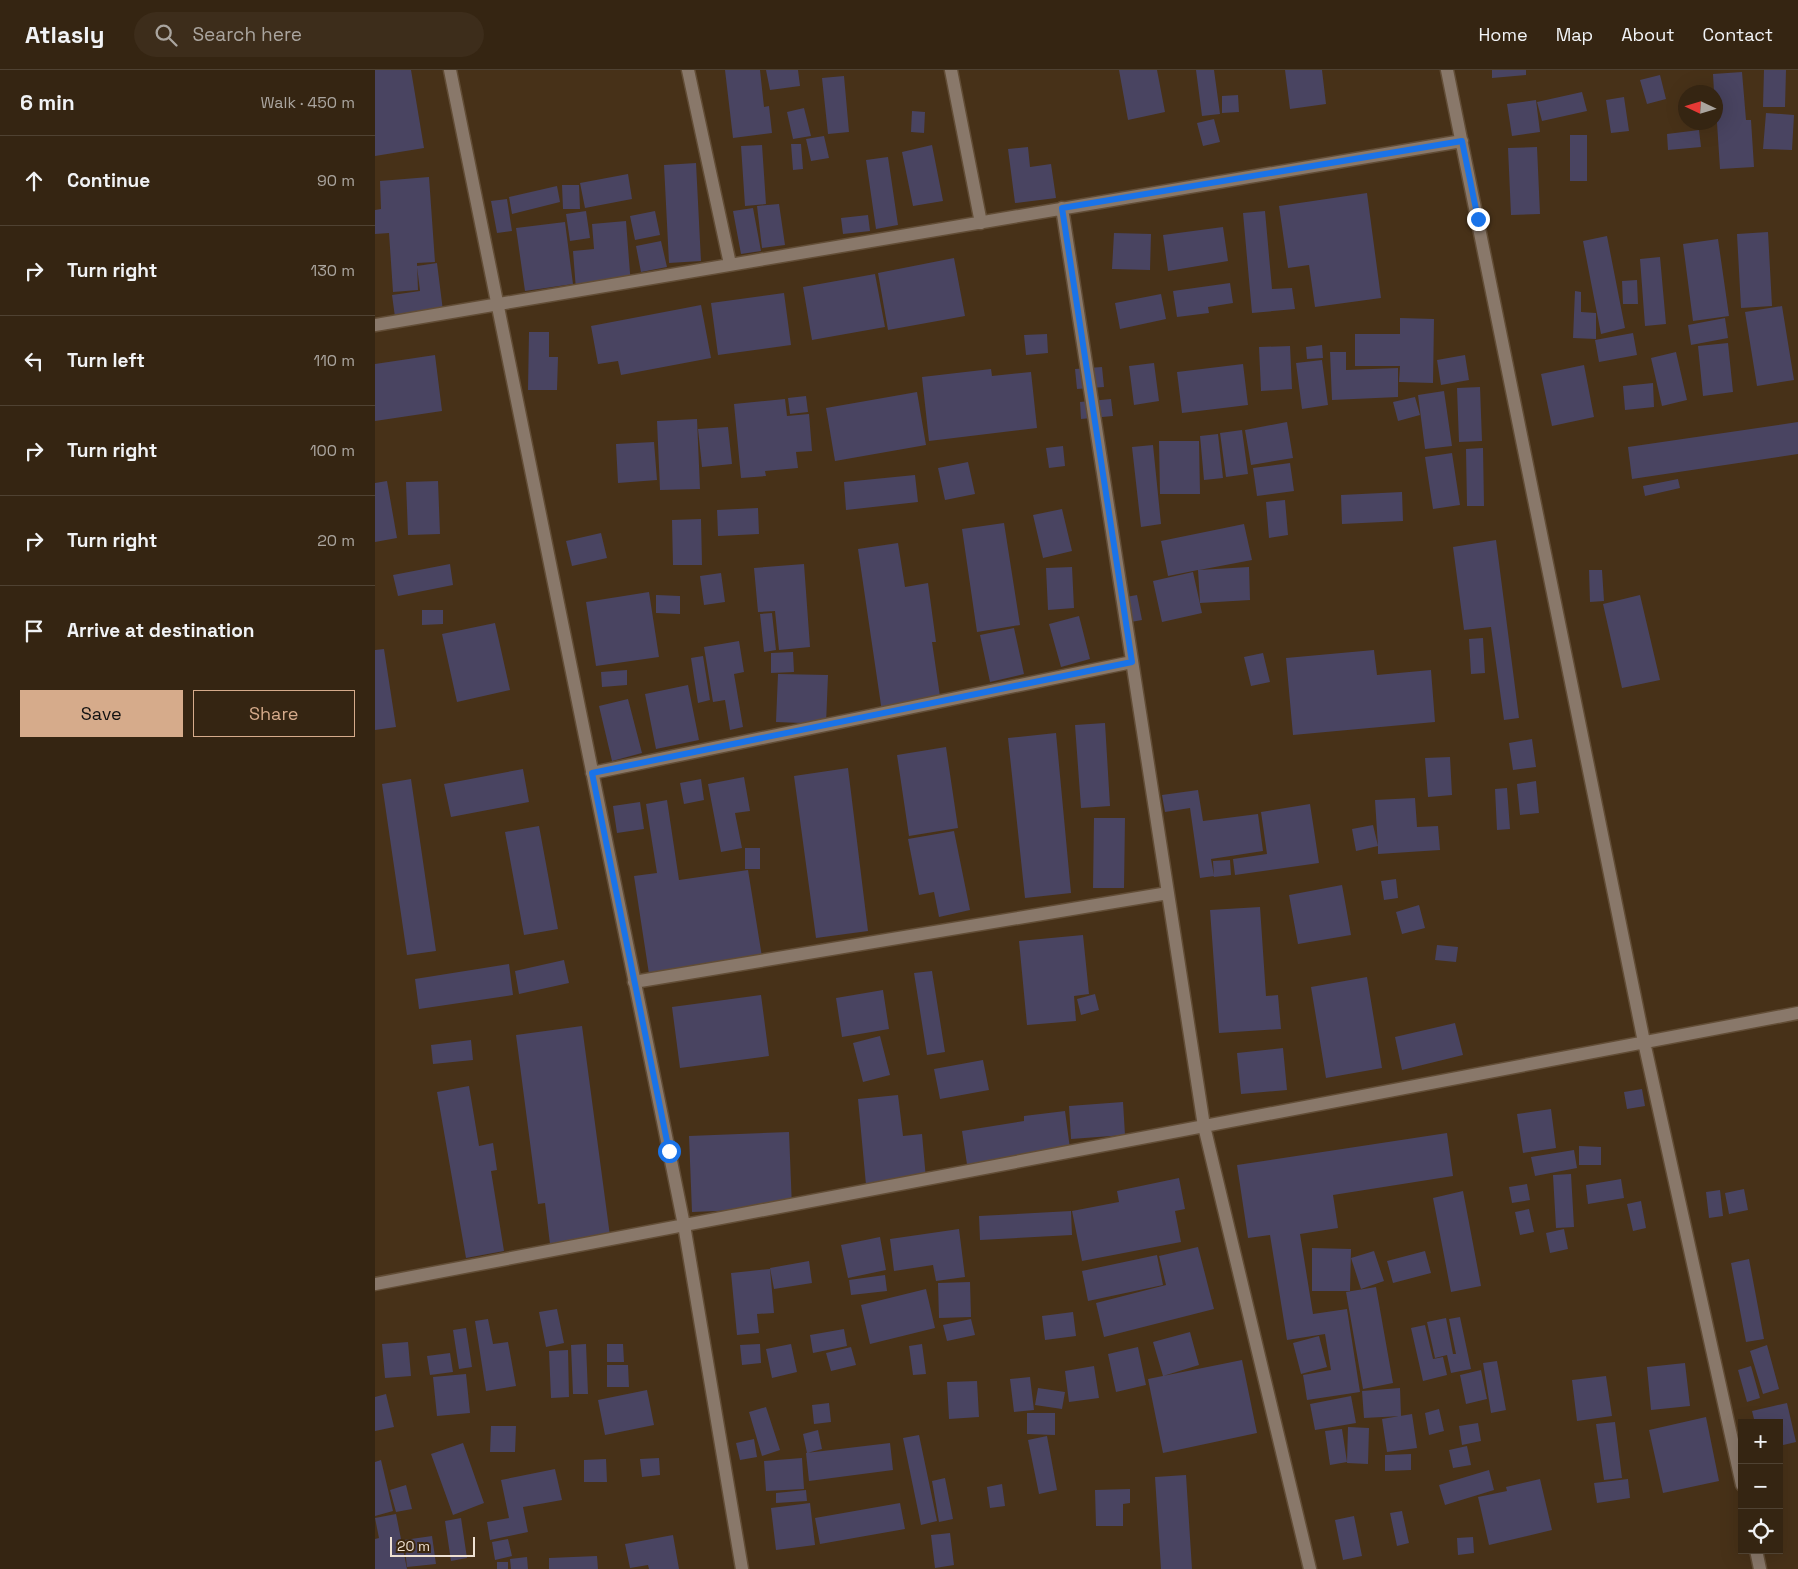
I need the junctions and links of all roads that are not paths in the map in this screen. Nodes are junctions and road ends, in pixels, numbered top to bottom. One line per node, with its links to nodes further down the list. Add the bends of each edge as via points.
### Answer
1 (450, 70): 9 (street)
2 (688, 70): 8 (street)
3 (951, 70): 7 (street)
4 (1447, 70): 5 (street)
5 (1462, 141): 6 (street); 16 (street)
6 (1062, 208): 7 (street); 11 (street)
7 (981, 222): 8 (street)
8 (730, 264): 9 (street)
9 (498, 304): 10 (street); 12 (street)
10 (375, 325)
11 (1132, 662): 12 (street); 13 (street)
12 (592, 773): 14 (street)
13 (1168, 894): 14 (street); 17 (street)
14 (634, 982): 18 (street)
15 (1798, 1013): 16 (street)
16 (1645, 1042): 17 (street); 20 (street)
17 (1204, 1126): 18 (street); 23 (street)
18 (684, 1225): 19 (street); 22 (street)
19 (375, 1284)
20 (1738, 1467)
21 (1757, 1554): 24 (street)
22 (742, 1569)
23 (1309, 1569)
24 (1760, 1569)

